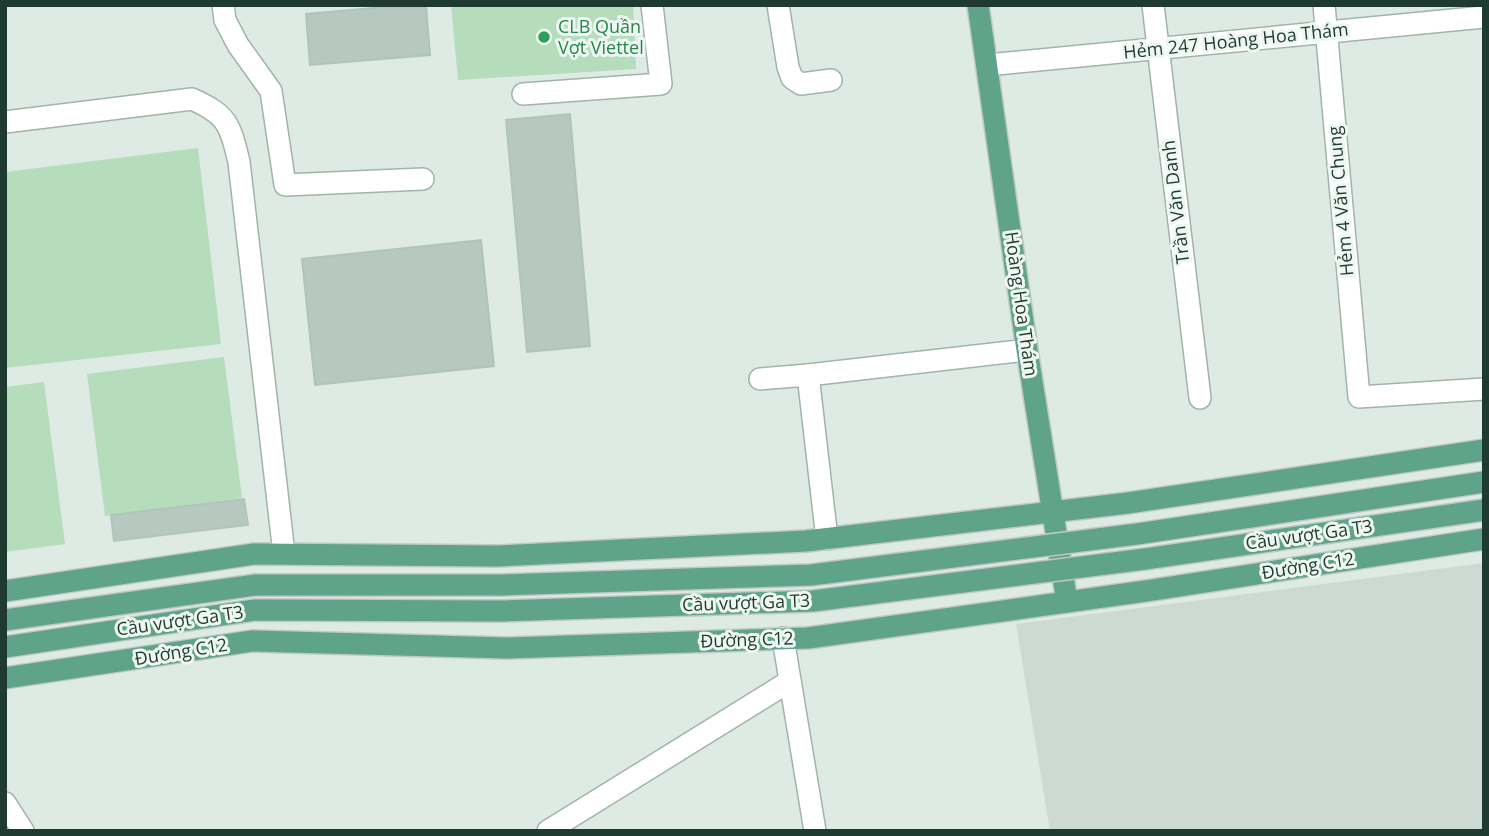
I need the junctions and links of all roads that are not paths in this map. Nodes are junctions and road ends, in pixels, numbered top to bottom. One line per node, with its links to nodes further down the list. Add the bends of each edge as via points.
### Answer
1 (223, 5): 14 (street, via 238,45 271,91 285,185)
2 (652, 5): 12 (street, via 661,84)
3 (778, 5): 11 (street, via 792,78 801,84)
4 (978, 5): 10 (main road, Hoàng Hoa Thám)
5 (1153, 5): 9 (street, Trần Văn Danh)
6 (1324, 5): 8 (street, Hẻm 4 Văn Chung)
7 (1484, 17): 8 (street, Hẻm 247 Hoàng Hoa Thám)
8 (1326, 31): 9 (street, Hẻm 247 Hoàng Hoa Thám); 18 (street, Hẻm 4 Văn Chung, via 1359,397)
9 (1158, 49): 10 (street, Hẻm 247 Hoàng Hoa Thám); 19 (street, Trần Văn Danh)
10 (987, 65): 15 (main road, Hoàng Hoa Thám)
11 (831, 80)
12 (523, 94)
13 (5, 122): 26 (street, via 192,99 214,109 227,123 239,162)
14 (423, 179)
15 (1027, 349): 16 (street); 23 (main road, Hoàng Hoa Thám)
16 (808, 374): 17 (street); 24 (street)
17 (760, 379)
18 (1484, 389)
19 (1200, 398)
20 (1484, 450): 23 (main road)
21 (1484, 482): 29 (main road, Cầu vượt Ga T3, bridge, via 1137,534 811,575 503,585 256,585)
22 (1484, 510): 31 (main road, Cầu vượt Ga T3, bridge, via 813,601 503,611 255,610)
23 (1052, 512): 24 (main road); 28 (main road, Hoàng Hoa Thám)
24 (827, 539): 26 (main road, via 498,556)
25 (1484, 539): 28 (main road, Đường C12)
26 (284, 554): 27 (main road, via 254,554)
27 (5, 591)
28 (1067, 601): 30 (main road, Đường C12)
29 (5, 620)
30 (783, 638): 32 (main road, Đường C12, via 507,648 252,641); 33 (street)
31 (5, 647)
32 (5, 678)
33 (790, 681): 36 (street); 37 (street)
34 (5, 803): 35 (street)
35 (23, 831)
36 (548, 831)
37 (816, 831)

